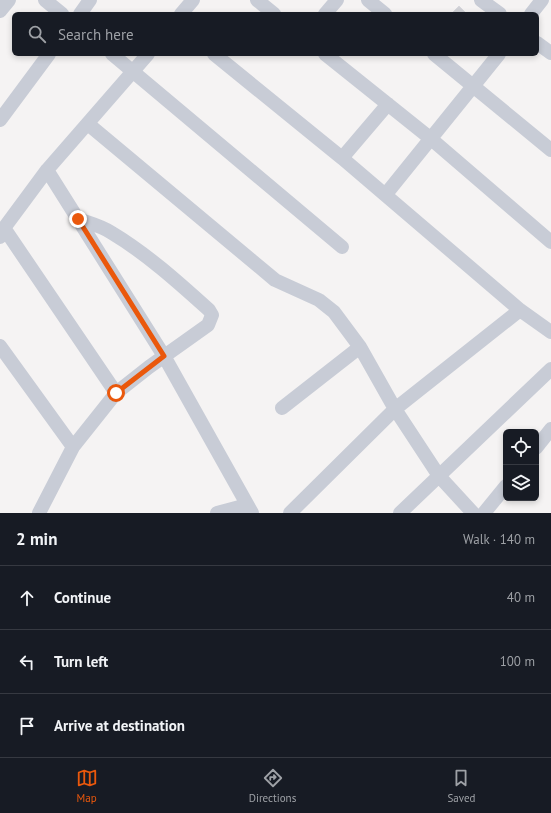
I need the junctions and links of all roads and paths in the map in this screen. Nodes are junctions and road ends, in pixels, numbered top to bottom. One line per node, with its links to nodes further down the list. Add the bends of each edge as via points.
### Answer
1 (9, 0): 10 (street)
2 (45, 0): 11 (street)
3 (90, 0): 12 (street)
4 (193, 0): 13 (street)
5 (257, 0): 14 (street)
6 (336, 0): 15 (street)
7 (368, 0): 16 (street)
8 (481, 0): 17 (street)
9 (542, 0): 18 (street)
10 (0, 12)
11 (60, 12)
12 (81, 12)
13 (183, 12)
14 (272, 12)
15 (327, 12)
16 (383, 12)
17 (497, 12)
18 (533, 12)
19 (539, 44): 20 (street)
20 (551, 53)
21 (48, 56): 31 (street)
22 (114, 56): 28 (street)
23 (146, 56): 28 (street)
24 (216, 56): 35 (street)
25 (328, 56): 30 (street)
26 (436, 56): 29 (street)
27 (497, 56): 29 (street)
28 (134, 72): 32 (street); 41 (street)
29 (473, 86): 33 (street); 34 (street)
30 (388, 104): 33 (street); 35 (street)
31 (0, 120)
32 (88, 124): 36 (street); 45 (street, via 275,280 319,300 334,312)
33 (430, 138): 37 (street); 40 (street)
34 (551, 150)
35 (342, 158): 37 (street)
36 (47, 170): 38 (street); 39 (street)
37 (386, 194): 42 (street)
38 (78, 219): 46 (street); 46 (street, via 112,232 210,310 212,316 208,325)
39 (2, 232): 48 (street)
40 (551, 242)
41 (342, 247)
42 (520, 310): 43 (street); 50 (street)
43 (551, 332)
44 (0, 346): 53 (street)
45 (360, 346): 49 (street); 50 (street)
46 (164, 356): 48 (street); 56 (street)
47 (551, 369): 54 (street)
48 (116, 393): 53 (street)
49 (282, 408)
50 (395, 409): 54 (street); 57 (street)
51 (551, 429): 52 (street)
52 (539, 444)
53 (73, 447): 58 (street)
54 (439, 476): 61 (street); 62 (street)
55 (503, 490): 63 (street)
56 (250, 509): 59 (street)
57 (290, 512): 60 (street)
58 (39, 513)
59 (217, 513)
60 (276, 513)
61 (400, 513)
62 (473, 513)
63 (484, 513)

